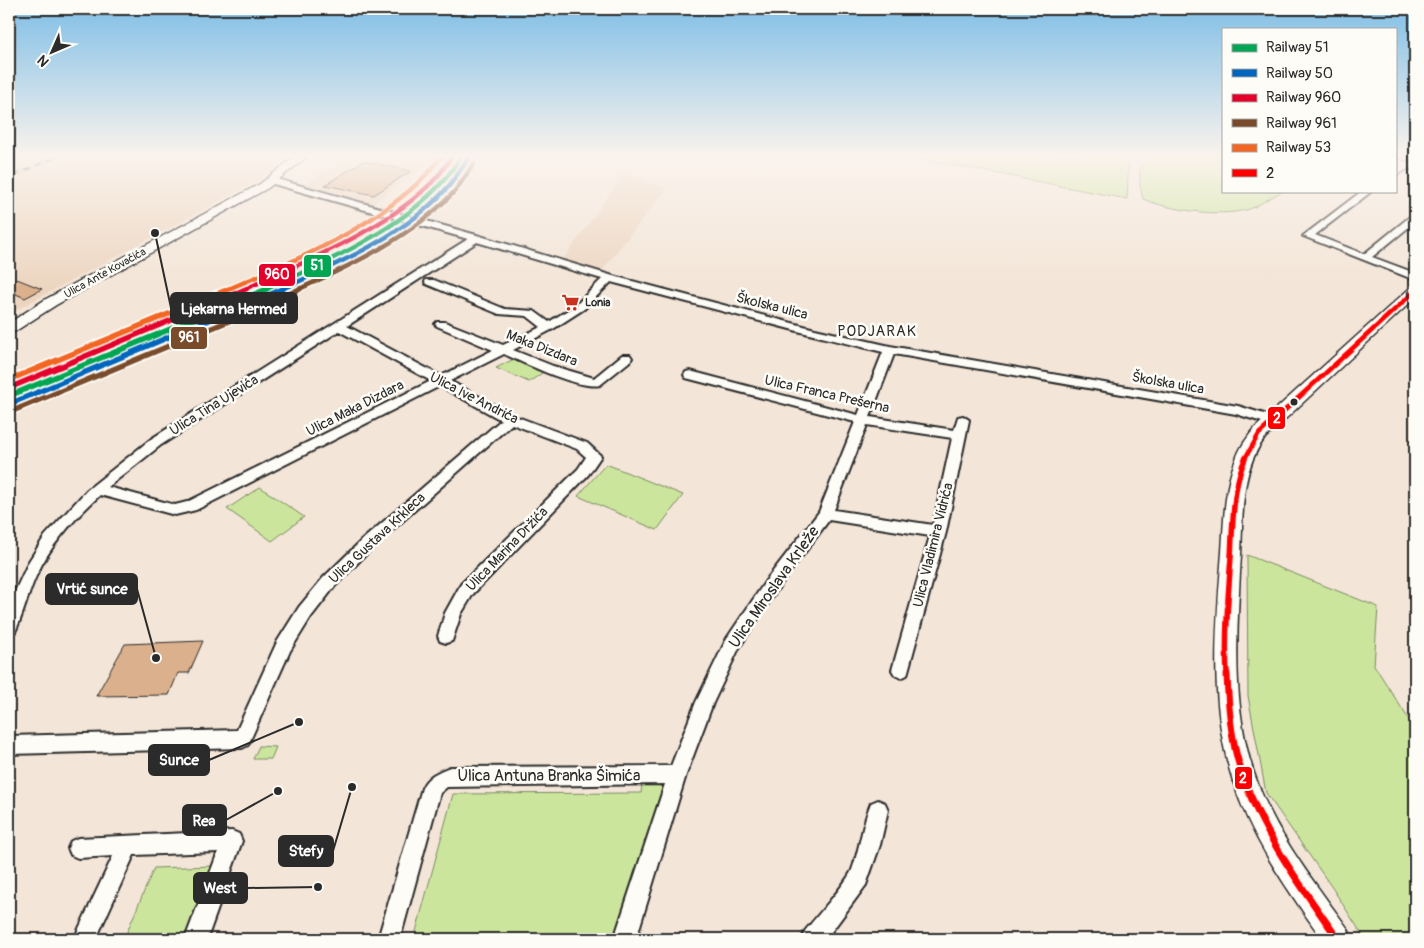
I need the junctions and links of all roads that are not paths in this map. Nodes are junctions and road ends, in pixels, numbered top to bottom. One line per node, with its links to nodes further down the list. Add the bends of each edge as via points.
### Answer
1 (240, 199): 14 (main road, Ulica Ante Kovačića, via 51,302)
2 (338, 199): 5 (street, Školska ulica)
3 (1357, 199): 6 (street, via 1308,236)
4 (1415, 217): 6 (street)
5 (477, 238): 8 (street, Školska ulica); 12 (street, Ulica Tina Ujevića)
6 (1365, 258): 7 (street)
7 (1415, 277)
8 (609, 278): 13 (street, Ulica Maka Dizdara, via 580,307); 16 (street, Školska ulica)
9 (430, 282): 13 (street, Maka Dizdara, via 503,312 530,313)
10 (1415, 291): 22 (main road)
11 (441, 324): 15 (street, Maka Dizdara)
12 (339, 326): 19 (street, Ulica Ive Andrića); 25 (street, Ulica Tina Ujevića, via 156,442 126,463)
13 (549, 327): 15 (street, Ulica Maka Dizdara)
14 (9, 329)
15 (505, 350): 17 (street, Maka Dizdara, via 549,369 596,382); 19 (street, Ulica Maka Dizdara)
16 (890, 350): 21 (street, Ulica Miroslava Krleže); 22 (street, Školska ulica, via 1238,410)
17 (626, 358)
18 (690, 375): 21 (street, Ulica Franca Prešerna)
19 (441, 381): 20 (street, Ulica Ive Andrića); 25 (street, Ulica Maka Dizdara, via 183,509)
20 (510, 419): 24 (street, Ulica Ive Andrića, via 582,446 594,456); 31 (street, Ulica Gustava Krkleca, via 366,545 329,582 283,647 242,738)
21 (862, 420): 23 (street, Ulica Franca Prešerna); 26 (street, Ulica Miroslava Krleže)
22 (1272, 421): 42 (main road, via 1246,454 1236,493 1228,624 1231,728 1239,766 1260,818)
23 (961, 428): 27 (street, Ulica Vladimira Vidrića)
24 (583, 472): 29 (street, Ulica Marina Držića, via 467,590 453,613)
25 (98, 489): 28 (street, Ulica Tina Ujevića, via 38,557)
26 (825, 514): 27 (street); 32 (street, Ulica Miroslava Krleže, via 773,583 734,643 705,702)
27 (939, 532): 30 (street, Ulica Vladimira Vidrića)
28 (9, 627)
29 (446, 636)
30 (900, 670)
31 (9, 745)
32 (677, 775): 39 (street, Ulica Antuna Branka Šimića, via 450,776 440,780 432,788); 40 (street, Ulica Miroslava Krleže)
33 (878, 810): 41 (street, via 859,878)
34 (232, 841): 35 (street); 38 (street)
35 (128, 846): 36 (street); 37 (street)
36 (78, 848)
37 (86, 939)
38 (196, 939)
39 (389, 939)
40 (625, 939)
41 (814, 939)
42 (1338, 939)

